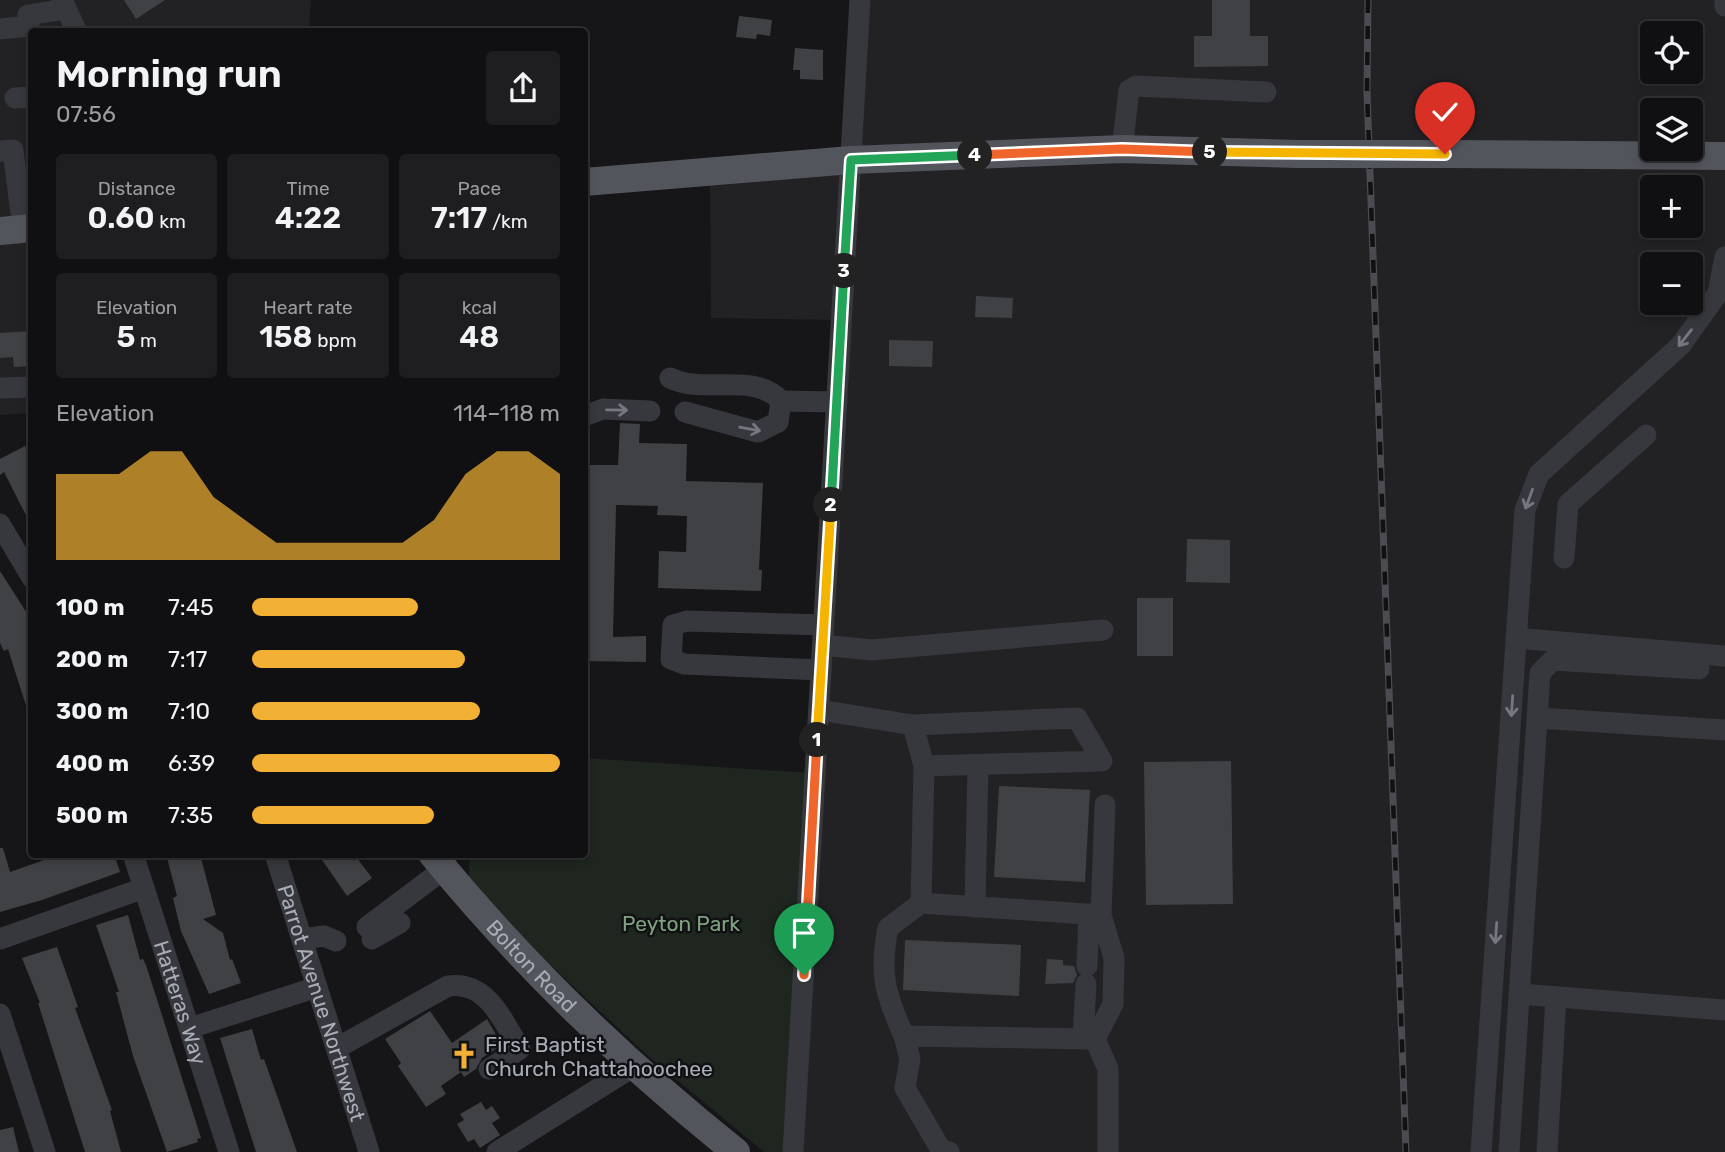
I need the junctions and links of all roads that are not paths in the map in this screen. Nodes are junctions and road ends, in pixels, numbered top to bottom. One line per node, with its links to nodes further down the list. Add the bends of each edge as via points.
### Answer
1 (860, 0): 11 (street)
2 (1725, 0): 4 (street)
3 (64, 4): 5 (street); 6 (street, via 28,15 29,26)
4 (1725, 6)
5 (75, 28)
6 (0, 29)
7 (1266, 92): 9 (street, via 1136,86 1129,90)
8 (15, 148): 13 (street)
9 (1122, 149): 10 (main road, bridge); 11 (main road)
10 (1725, 156)
11 (851, 160): 12 (main road); 19 (street)
12 (588, 182)
13 (18, 229)
14 (1725, 257): 29 (street, one-way to 29, via 1718,293 1681,345 1539,474 1525,510)
15 (670, 378): 18 (street, via 683,384 750,386 772,391)
16 (28, 387): 17 (street)
17 (0, 388)
18 (781, 401): 19 (street); 21 (street, one-way to 18, via 758,432 778,422)
19 (837, 402): 28 (street)
20 (650, 411): 22 (street, one-way to 20, via 603,410)
21 (685, 412)
22 (588, 415)
23 (1646, 435): 25 (street, via 1567,504)
24 (0, 524): 26 (street)
25 (1564, 558)
26 (28, 571)
27 (1103, 630): 28 (street, via 872,650)
28 (823, 635): 32 (street); 32 (street, via 687,621 673,625 671,659 684,664)
29 (1516, 638): 30 (street); 70 (street, one-way to 70)
30 (1725, 656)
31 (1699, 669): 34 (street, via 1553,660 1540,673)
32 (821, 670): 33 (street)
33 (819, 710): 35 (street); 67 (street)
34 (1538, 718): 36 (street); 52 (street)
35 (913, 725): 37 (street, via 1077,718 1102,761); 38 (street)
36 (1725, 730)
37 (978, 765): 38 (street); 45 (street)
38 (924, 766): 44 (street)
39 (1105, 805): 46 (street)
40 (135, 858): 43 (street, Hatteras Way)
41 (276, 858): 49 (street, Parrot Avenue Northwest)
42 (438, 862): 47 (street, via 370,933); 60 (main road, Bolton Road, via 516,949)
43 (144, 888): 48 (street); 56 (street, Hatteras Way)
44 (921, 903): 45 (street); 57 (street, via 888,928 882,961 889,1003)
45 (975, 907): 46 (street)
46 (1095, 915): 58 (street, via 1086,975); 58 (street, via 1114,958 1113,1004)
47 (400, 923)
48 (0, 939)
49 (302, 939): 50 (street, via 324,936); 51 (street, Parrot Avenue Northwest)
50 (336, 941)
51 (317, 987): 56 (street); 59 (street, Parrot Avenue Northwest)
52 (1519, 994): 53 (street); 71 (street)
53 (1556, 997): 54 (street); 72 (street)
54 (1725, 1010)
55 (0, 1014): 62 (street)
56 (190, 1028): 63 (street, Hatteras Way)
57 (904, 1036): 58 (street); 68 (street, via 910,1059 905,1088 941,1150)
58 (1089, 1039): 69 (street, via 1108,1069)
59 (337, 1048): 61 (street, via 448,986 469,985 497,1011 520,1049); 64 (street, Parrot Avenue Northwest)
60 (636, 1066): 65 (street); 66 (main road, Bolton Road)
61 (489, 1069)
62 (45, 1152)
63 (229, 1152)
64 (369, 1152)
65 (497, 1152)
66 (736, 1152)
67 (793, 1152)
68 (949, 1152)
69 (1108, 1152)
70 (1481, 1152)
71 (1509, 1152)
72 (1547, 1152)

